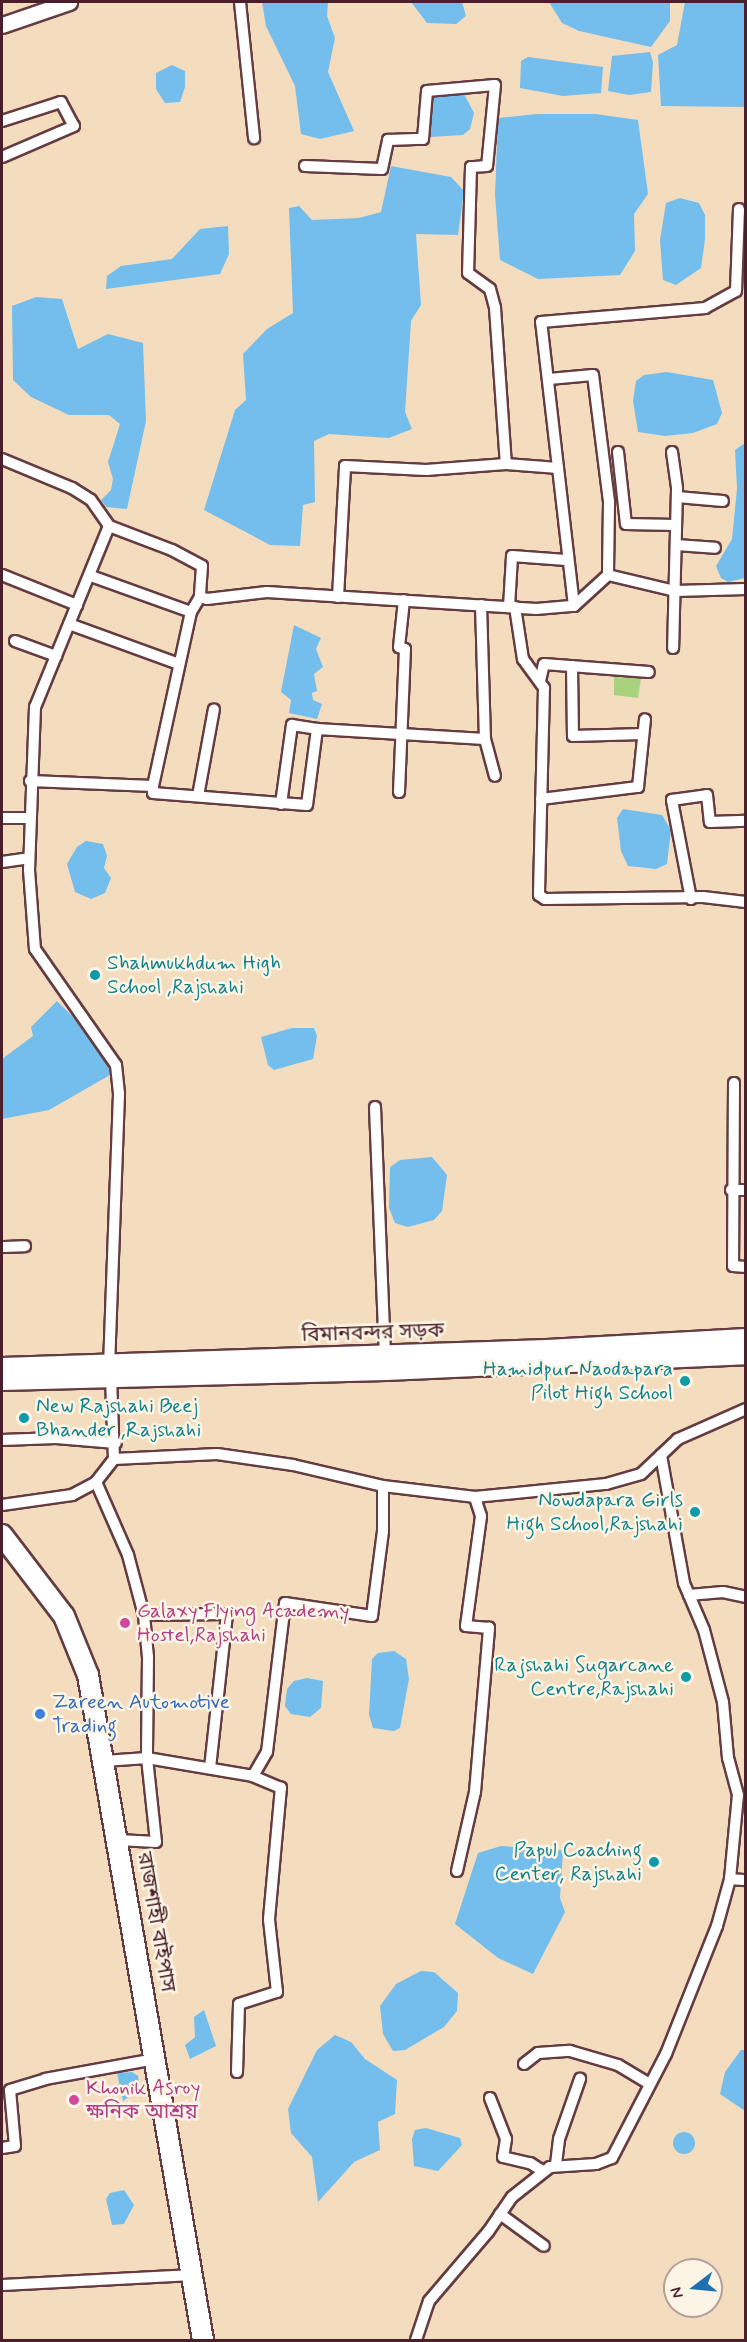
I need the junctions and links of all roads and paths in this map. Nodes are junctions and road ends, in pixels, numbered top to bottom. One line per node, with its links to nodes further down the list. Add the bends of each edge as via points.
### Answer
1 (37, 2): 4 (main road)
2 (69, 2): 5 (main road)
3 (240, 2): 7 (street)
4 (2, 14)
5 (2, 25)
6 (2, 121): 8 (street, via 61,102 74,126)
7 (254, 138)
8 (2, 157)
9 (305, 166): 16 (street, via 382,169 388,140 423,139 427,91 495,85 487,166 471,167 468,273 490,288 495,308)
10 (739, 209): 11 (street)
11 (742, 242): 12 (street, via 736,291 705,308 541,322)
12 (549, 379): 17 (street); 26 (street, via 593,375 609,502)
13 (618, 452): 20 (street, via 626,524)
14 (672, 452): 18 (street)
15 (2, 459): 21 (street, via 72,488 91,500)
16 (506, 464): 17 (street); 31 (street, via 426,470 345,466)
17 (558, 468): 24 (street)
18 (677, 497): 19 (street); 20 (street)
19 (723, 501)
20 (676, 525): 22 (street)
21 (109, 526): 27 (street); 30 (street, via 202,566)
22 (676, 545): 23 (street); 29 (street)
23 (715, 548)
24 (566, 560): 35 (street); 36 (street, via 512,556)
25 (2, 575): 33 (street)
26 (608, 575): 29 (street); 35 (street)
27 (91, 576): 33 (street); 37 (street)
28 (746, 589): 29 (street)
29 (675, 591): 40 (street)
30 (200, 597): 31 (street, via 225,600 267,592); 37 (street)
31 (338, 597): 32 (street)
32 (404, 600): 34 (street); 50 (street, via 399,647 405,649)
33 (77, 605): 38 (street)
34 (481, 605): 36 (street); 51 (street)
35 (574, 606): 36 (street)
36 (512, 607): 45 (street, via 523,659)
37 (191, 612): 42 (street)
38 (69, 624): 41 (street); 42 (street)
39 (15, 641): 41 (street)
40 (673, 648)
41 (56, 656): 53 (street, via 35,706)
42 (179, 664): 54 (street)
43 (572, 666): 44 (street); 45 (street, via 544,664); 49 (street, via 573,736)
44 (649, 672)
45 (540, 681): 57 (street, via 544,696)
46 (214, 709): 56 (street)
47 (645, 719): 49 (street)
48 (317, 729): 50 (street); 58 (street, via 307,805); 58 (street, via 292,725)
49 (643, 734): 57 (street, via 638,787)
50 (400, 736): 51 (street); 55 (street)
51 (485, 739): 52 (street)
52 (495, 776)
53 (30, 781): 54 (street); 60 (street)
54 (153, 786): 56 (street, via 153,793)
55 (399, 792)
56 (198, 796): 58 (street)
57 (541, 799): 64 (street, via 537,890 542,898)
58 (281, 804)
59 (2, 818): 60 (street)
60 (30, 818): 62 (street)
61 (746, 821): 64 (street, via 710,822 707,795 672,800)
62 (29, 858): 63 (street); 77 (street, via 35,949 116,1065 119,1094)
63 (2, 862)
64 (691, 899): 65 (street)
65 (746, 902)
66 (734, 1083): 68 (street)
67 (375, 1107): 74 (street)
68 (731, 1190): 69 (street); 72 (street, via 733,1266)
69 (746, 1190)
70 (25, 1246): 71 (street)
71 (2, 1247)
72 (746, 1267)
73 (746, 1338): 74 (main road, বিমানবন্দর সড়ক)
74 (385, 1355): 77 (main road, বিমানবন্দর সড়ক)
75 (746, 1355): 77 (main road, বিমানবন্দর সড়ক)
76 (2, 1367): 77 (main road, বিমানবন্দর সড়ক)
77 (110, 1372): 78 (main road, বিমানবন্দর সড়ক); 81 (street)
78 (2, 1381)
79 (746, 1409): 82 (street, via 678,1439)
80 (2, 1440): 81 (street, via 56,1438)
81 (116, 1443): 83 (street)
82 (661, 1455): 86 (street, via 641,1474 606,1484); 89 (street)
83 (114, 1459): 84 (street); 85 (street, via 217,1454 293,1465)
84 (96, 1482): 87 (street, via 72,1495); 91 (street, via 128,1555)
85 (383, 1486): 86 (street); 95 (street, via 383,1531 372,1616 285,1603 267,1752)
86 (475, 1497): 97 (street, via 481,1516 466,1626 489,1628 476,1792)
87 (2, 1505)
88 (2, 1534): 93 (highway, রাজশাহী বাইপাস, via 64,1616 88,1675)
89 (689, 1595): 90 (street, via 723,1592); 98 (street, via 704,1630 723,1702 728,1758 738,1795)
90 (746, 1597)
91 (144, 1615): 92 (street, via 148,1658); 94 (street, via 227,1614)
92 (147, 1758): 93 (street); 94 (street); 96 (street, via 156,1842)
93 (104, 1761): 96 (highway, রাজশাহী বাইপাস)
94 (210, 1768): 95 (street)
95 (253, 1776): 102 (street, via 281,1788 269,1919 277,1992 239,2004)
96 (118, 1840): 100 (highway, রাজশাহী বাইপাস)
97 (457, 1871)
98 (730, 1879): 99 (street); 104 (street, via 717,1926)
99 (746, 1880)
100 (155, 2059): 106 (street, via 45,2079 10,2090 15,2146); 111 (highway, রাজশাহী বাইপাস)
101 (524, 2064): 104 (street, via 538,2053 570,2051 618,2065)
102 (237, 2072)
103 (580, 2079): 107 (street, via 559,2139)
104 (650, 2084): 107 (street, via 612,2158 596,2164)
105 (490, 2098): 108 (street, via 506,2139 503,2157 530,2163)
106 (2, 2148)
107 (556, 2164): 108 (street)
108 (543, 2171): 109 (street)
109 (500, 2214): 110 (street); 114 (street, via 429,2301)
110 (544, 2246)
111 (193, 2275): 112 (street); 113 (highway, রাজশাহী বাইপাস)
112 (2, 2285)
113 (203, 2340)
114 (416, 2340)

